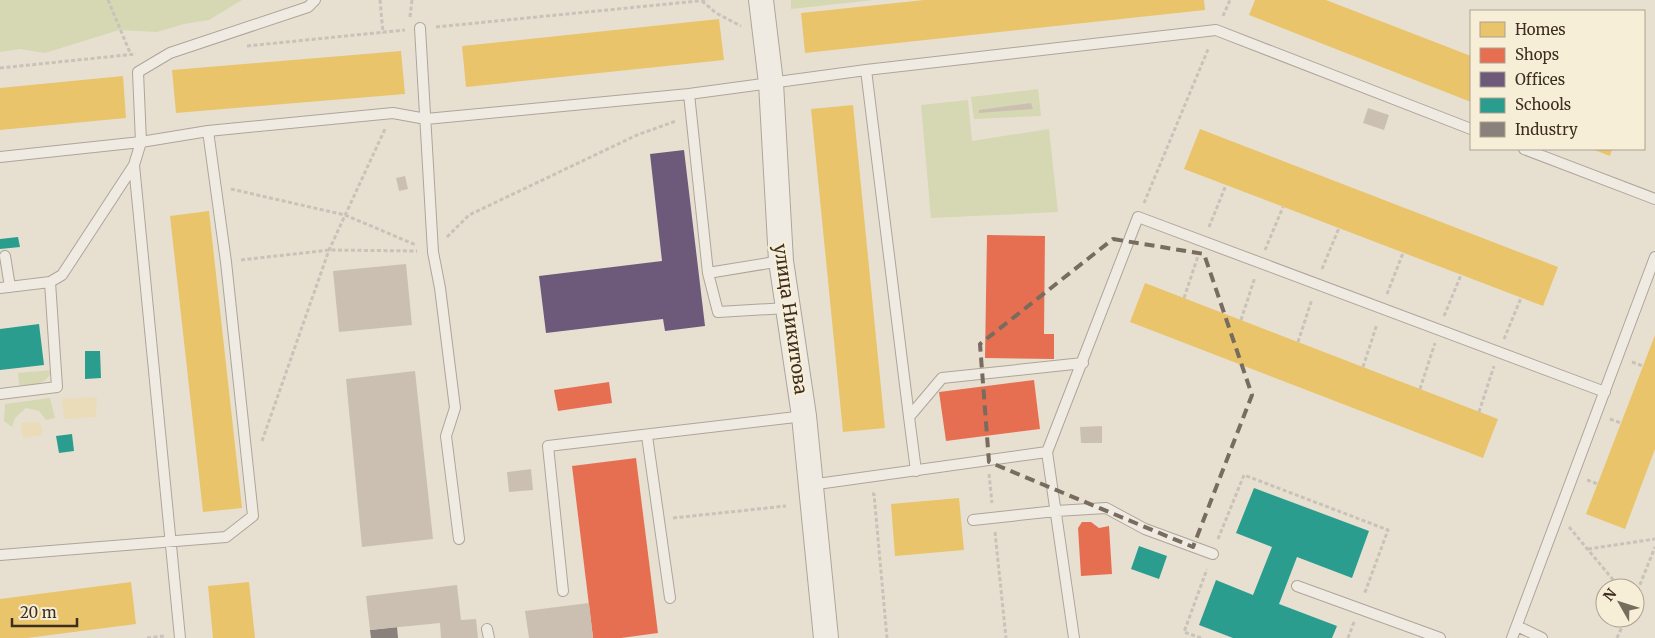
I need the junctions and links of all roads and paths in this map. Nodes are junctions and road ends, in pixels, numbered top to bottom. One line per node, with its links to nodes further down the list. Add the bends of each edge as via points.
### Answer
1 (108, 0): 10 (path)
2 (315, 0): 13 (lane, via 308,7 170,53)
3 (380, 0): 9 (path)
4 (761, 0): 14 (street, улица Никитова)
5 (701, 1): 6 (path)
6 (741, 26)
7 (420, 28): 18 (lane)
8 (1216, 30): 12 (lane); 19 (lane); 28 (path)
9 (383, 33)
10 (130, 54): 11 (path); 13 (path)
11 (0, 68)
12 (866, 70): 14 (lane); 43 (lane)
13 (138, 72): 21 (lane)
14 (771, 83): 15 (lane); 33 (street, улица Никитова)
15 (689, 94): 17 (lane); 18 (lane)
16 (393, 113): 18 (lane); 20 (lane); 27 (path)
17 (691, 116): 30 (path, via 637,135 470,215); 35 (lane)
18 (426, 119): 30 (lane)
19 (1470, 129)
20 (208, 131): 21 (lane); 25 (lane)
21 (141, 142): 23 (lane); 24 (lane)
22 (1527, 150): 26 (lane)
23 (0, 157)
24 (134, 166): 36 (lane, via 62,274); 59 (lane)
25 (216, 185): 27 (path); 34 (lane)
26 (1655, 199)
27 (345, 215): 29 (path); 30 (path)
28 (1138, 217): 39 (lane); 40 (lane)
29 (329, 250): 30 (path); 34 (path); 48 (path)
30 (433, 252): 57 (lane, via 455,408 446,436)
31 (5, 256): 37 (lane)
32 (1655, 257): 40 (lane)
33 (781, 261): 35 (lane); 38 (street, улица Никитова)
34 (226, 262): 48 (lane)
35 (708, 272): 38 (lane, via 718,312)
36 (50, 282): 37 (lane); 41 (lane, via 57,387)
37 (5, 287)
38 (787, 308): 42 (street, улица Никитова)
39 (1083, 363): 43 (lane, via 942,378); 45 (lane)
40 (1605, 392): 53 (lane)
41 (0, 394)
42 (804, 416): 44 (lane); 49 (street, улица Никитова)
43 (908, 417): 47 (lane)
44 (647, 436): 55 (lane); 67 (lane, via 548,446)
45 (1047, 452): 46 (lane); 52 (lane)
46 (988, 460): 47 (lane); 54 (path)
47 (916, 471): 49 (lane)
48 (250, 476): 59 (lane, via 252,516 226,536)
49 (809, 485): 72 (street, улица Никитова)
50 (874, 494): 73 (path)
51 (786, 506): 55 (path)
52 (1056, 511): 54 (lane); 62 (lane, via 1106,508 1145,529); 75 (lane)
53 (1559, 514): 61 (path); 70 (lane)
54 (994, 518): 56 (lane); 74 (path)
55 (659, 520): 68 (lane)
56 (973, 520)
57 (459, 539)
58 (1655, 539): 61 (path)
59 (170, 540): 63 (lane); 71 (lane)
60 (1655, 547): 65 (path)
61 (1588, 549): 64 (path)
62 (1213, 554): 69 (path, via 1244,475 1388,530); 76 (path, via 1184,632)
63 (0, 555)
64 (1612, 578)
65 (1643, 578)
66 (1297, 586): 69 (lane)
67 (563, 590)
68 (670, 598)
69 (1359, 609): 77 (path); 78 (lane)
70 (1517, 626): 79 (lane); 80 (lane)
71 (180, 638)
72 (826, 638)
73 (888, 638)
74 (1006, 638)
75 (1074, 638)
76 (1201, 638)
77 (1348, 638)
78 (1440, 638)
79 (1512, 638)
80 (1542, 638)

